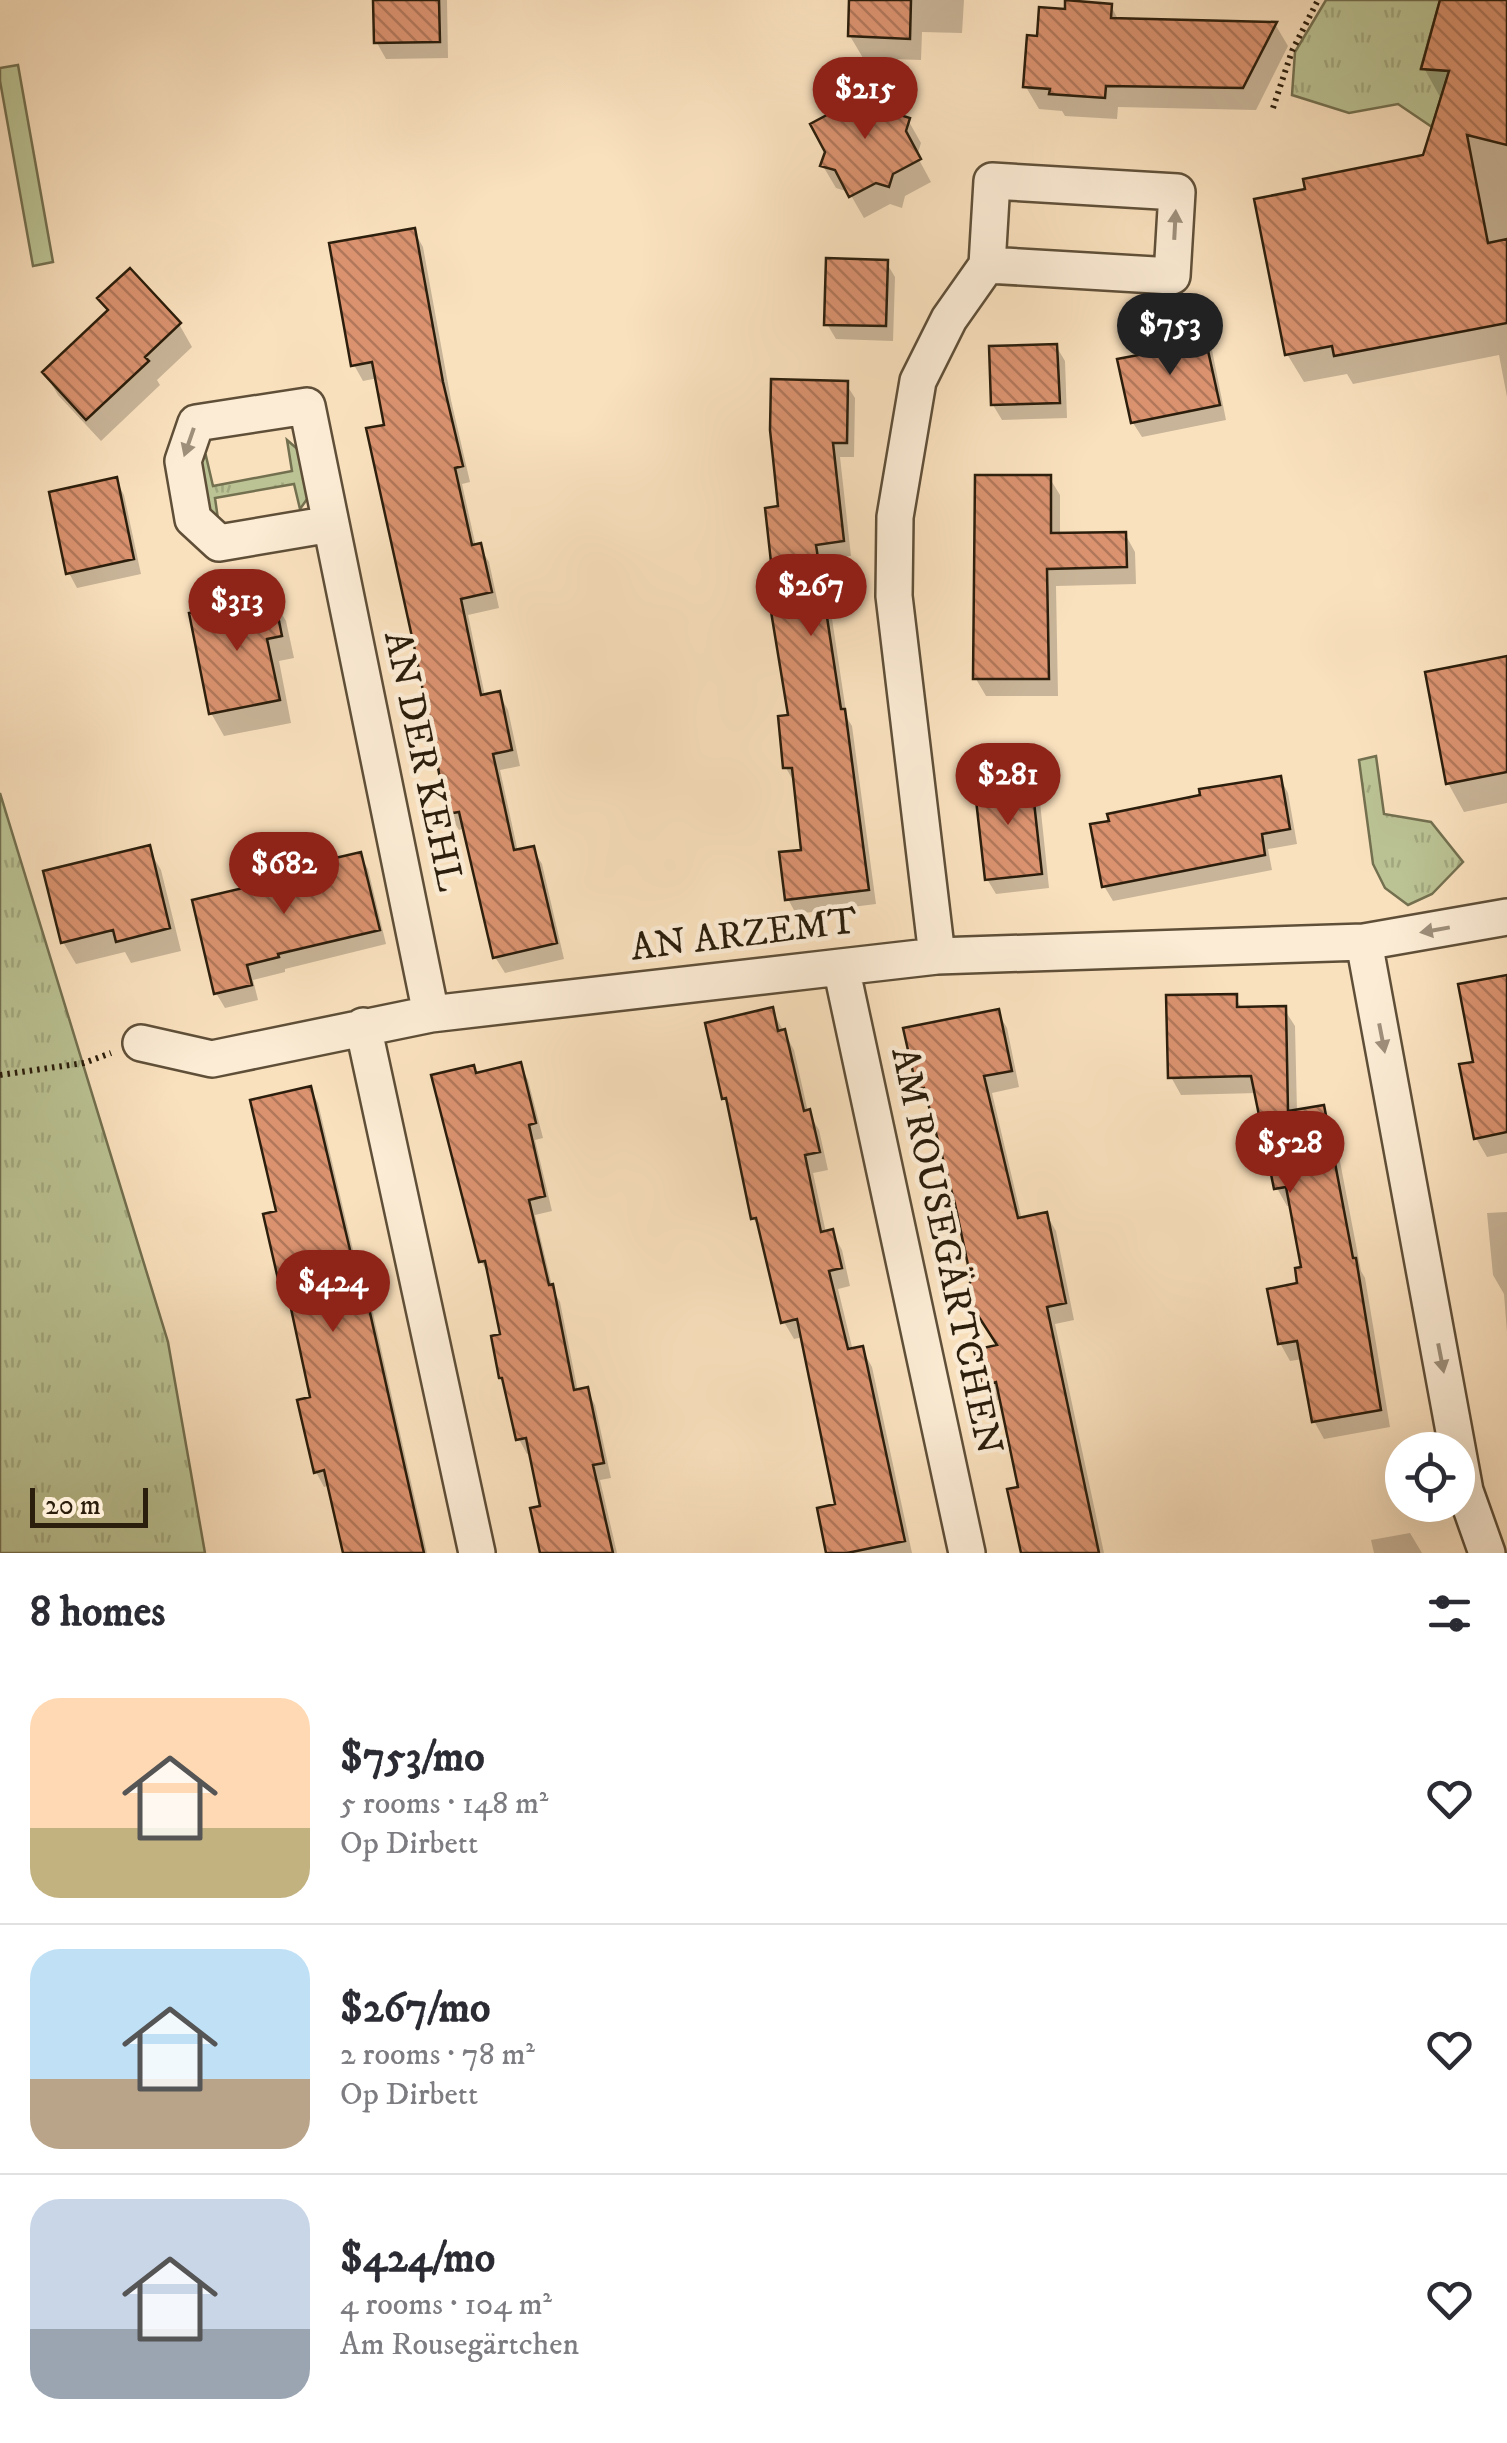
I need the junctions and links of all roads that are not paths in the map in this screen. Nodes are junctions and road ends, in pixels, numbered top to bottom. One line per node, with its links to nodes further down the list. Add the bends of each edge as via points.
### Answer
1 (986, 265): 1 (street, one-way to 1, via 1172,276 1177,192 992,181); 5 (street, via 918,381 895,517 894,596)
2 (331, 524): 2 (street, AN DER KEHL, one-way to 2, via 307,406 196,423 182,461 193,519 219,543); 7 (street, AN DER KEHL)
3 (1507, 917): 4 (street, AN ARZEMT, one-way to 4)
4 (1364, 942): 5 (street, AN ARZEMT); 12 (street, one-way to 12, via 1466,1490)
5 (937, 956): 6 (street, AN ARZEMT)
6 (841, 967): 7 (street, AN ARZEMT); 11 (street, AM ROUSEGÄRTCHEN)
7 (431, 1014): 8 (street, AN ARZEMT)
8 (363, 1026): 9 (street, AN ARZEMT, via 212,1059); 10 (street)
9 (141, 1044)
10 (477, 1553)
11 (967, 1553)
12 (1487, 1553)

